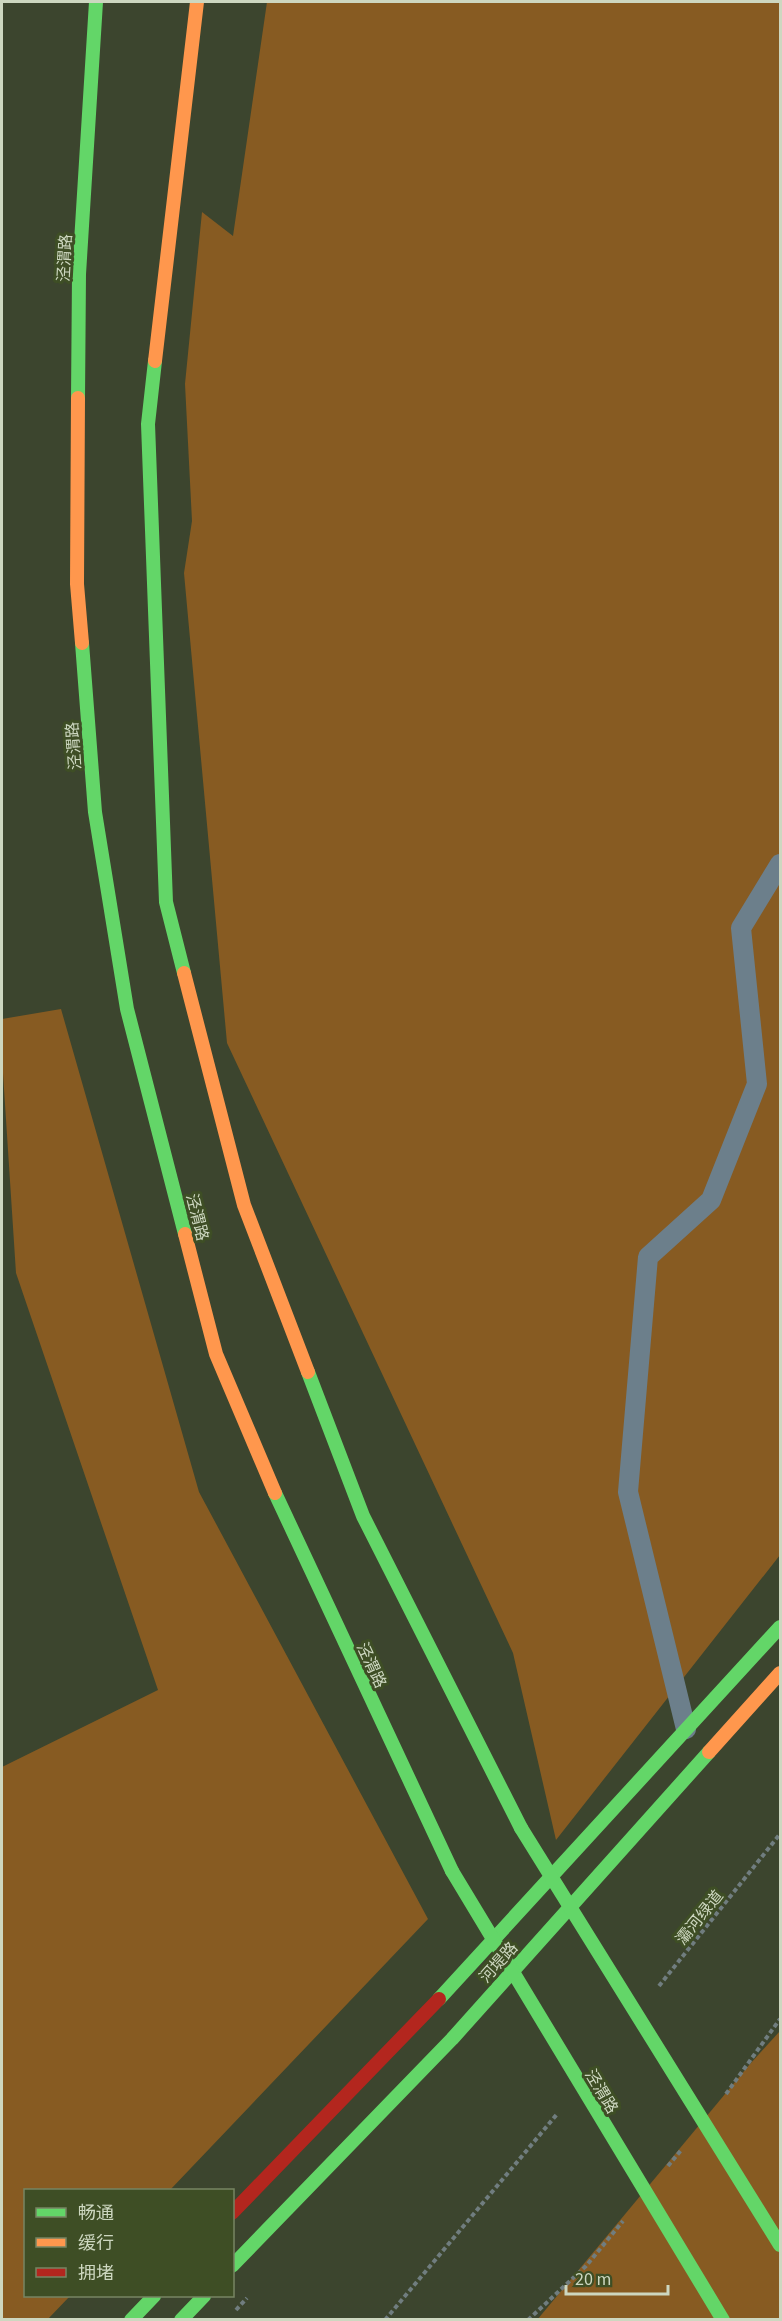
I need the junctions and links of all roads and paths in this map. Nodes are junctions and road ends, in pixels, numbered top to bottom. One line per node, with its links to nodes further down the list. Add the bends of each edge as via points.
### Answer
1 (96, 2): 9 (main road, 泾渭路, bridge, via 79,274 77,584 95,812 127,1009 216,1354 295,1541 452,1871)
2 (197, 2): 8 (main road, bridge, via 148,424 165,902 244,1205 363,1516 521,1828)
3 (780, 864): 6 (lane, via 741,928 757,1084 711,1200 648,1257 628,1492)
4 (780, 1628): 6 (main road, 河堤路)
5 (780, 1673): 12 (main road, 河堤路, via 452,2038)
6 (686, 1730): 10 (main road, 河堤路, via 433,2006)
7 (780, 1834): 8 (path, 灞河绿道)
8 (637, 2014): 11 (main road, bridge)
9 (580, 2088): 17 (path); 18 (main road, 泾渭路, bridge)
10 (234, 2212)
11 (780, 2245)
12 (234, 2264)
13 (152, 2297): 15 (main road)
14 (202, 2297): 16 (main road)
15 (131, 2319)
16 (181, 2319)
17 (385, 2319)
18 (723, 2319)

